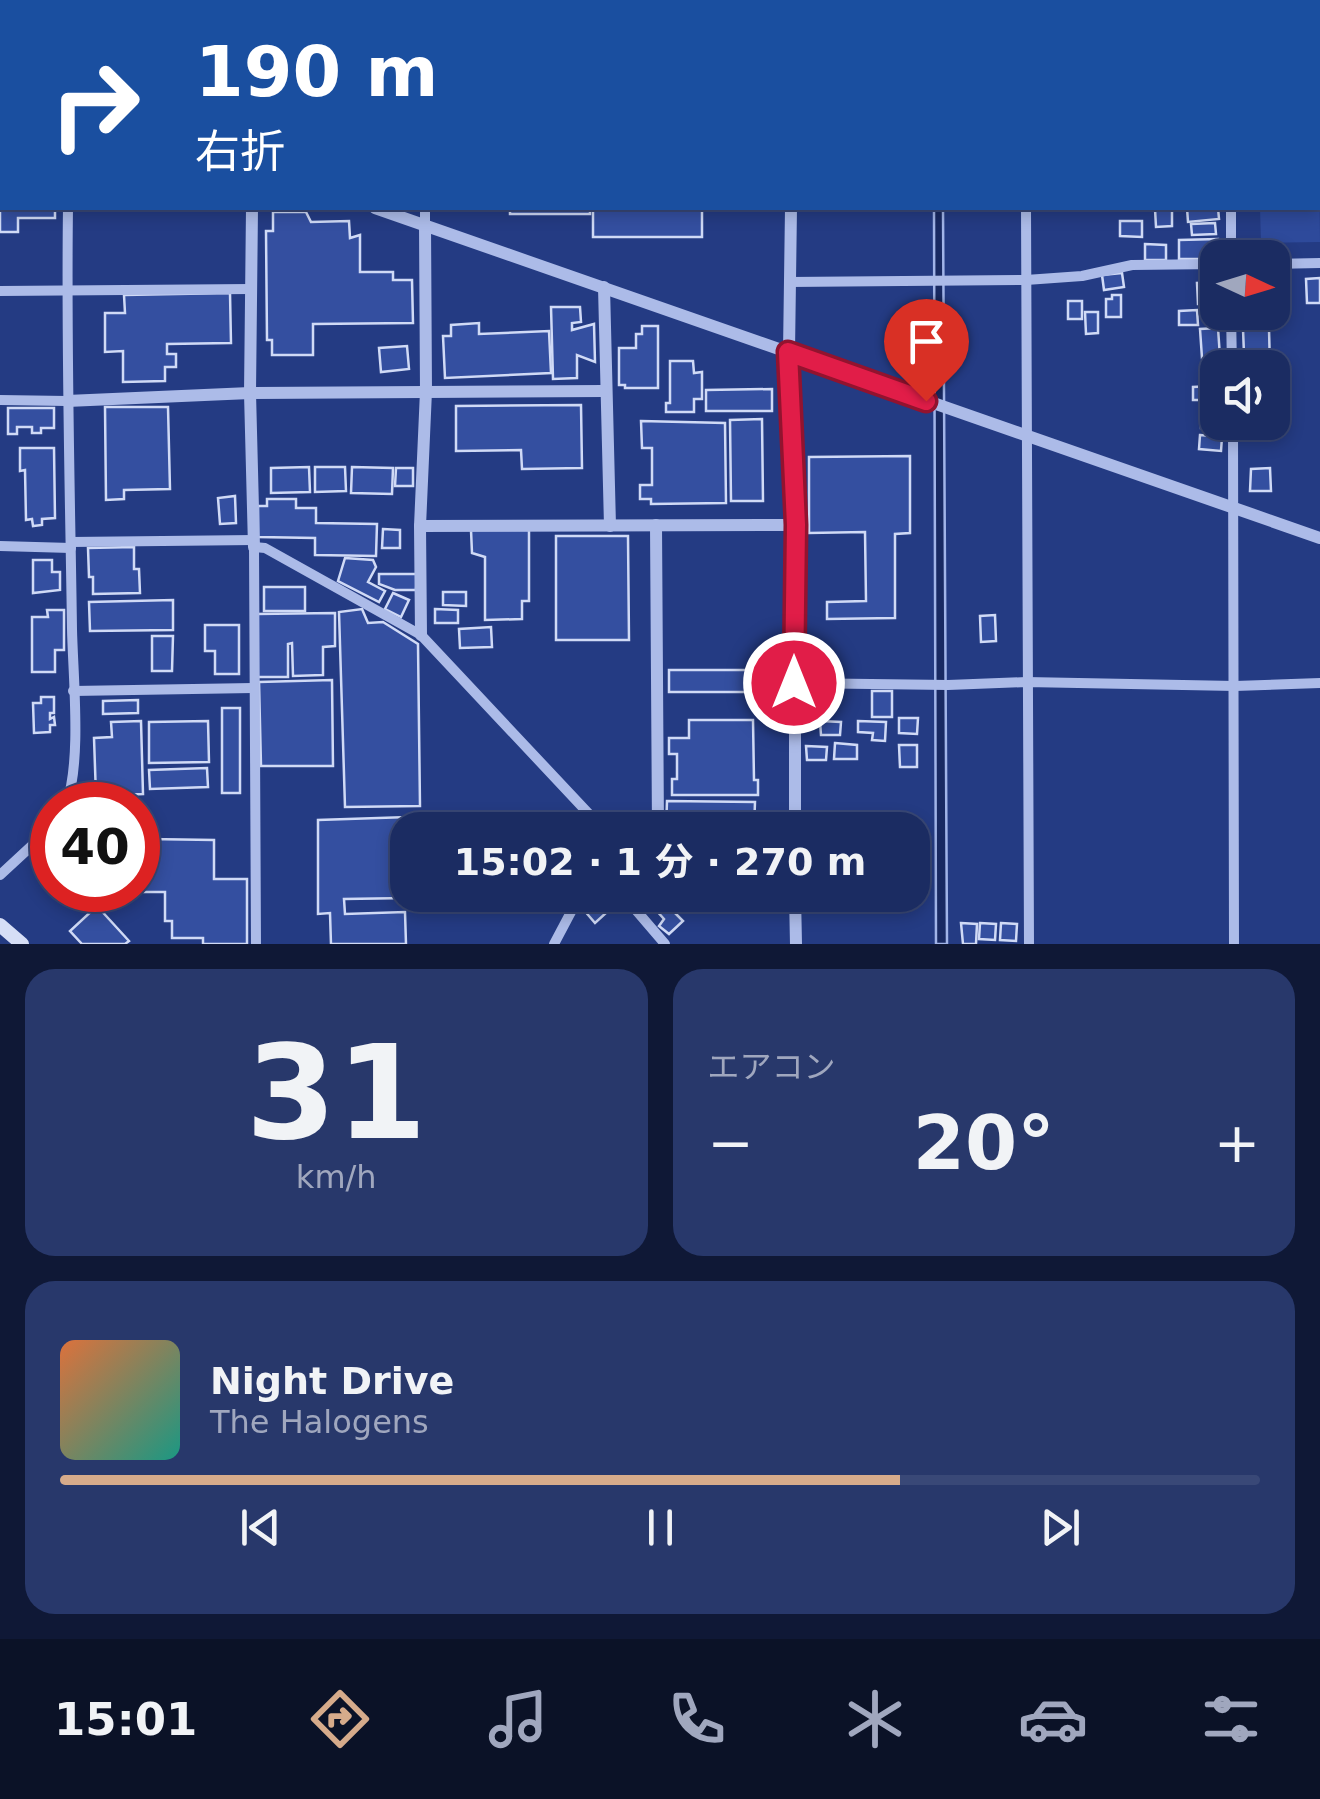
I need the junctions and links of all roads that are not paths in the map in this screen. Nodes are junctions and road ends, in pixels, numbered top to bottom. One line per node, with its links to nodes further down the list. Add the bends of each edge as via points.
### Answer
1 (68, 210): 17 (street)
2 (252, 210): 16 (street)
3 (381, 210): 8 (street)
4 (425, 210): 8 (street)
5 (791, 210): 14 (street)
6 (1026, 210): 13 (street)
7 (1231, 210): 9 (street)
8 (425, 224): 15 (street); 20 (street)
9 (1230, 240)
10 (1200, 264): 13 (street, via 1132,265)
11 (1290, 264): 12 (street)
12 (1320, 264)
13 (1026, 280): 14 (street); 25 (street)
14 (789, 282): 19 (street)
15 (604, 287): 19 (street); 21 (street)
16 (250, 289): 17 (street); 22 (street)
17 (67, 290): 18 (street); 24 (street)
18 (0, 291)
19 (788, 352): 25 (street); 29 (street)
20 (426, 391): 21 (street); 22 (street); 30 (street)
21 (604, 391): 31 (street)
22 (250, 393): 24 (street); 33 (street)
23 (0, 400): 24 (street)
24 (67, 401): 34 (street)
25 (1025, 433): 27 (street); 37 (street)
26 (1233, 440): 27 (street)
27 (1234, 510): 32 (street); 40 (street)
28 (656, 525): 29 (street); 31 (street); 45 (street)
29 (796, 525): 38 (street)
30 (420, 526): 31 (street); 36 (street)
31 (610, 526)
32 (1320, 538)
33 (254, 544): 34 (street); 36 (street); 41 (street)
34 (71, 545): 35 (street); 42 (street)
35 (0, 546)
36 (422, 634): 44 (street)
37 (1026, 682): 38 (street); 40 (street); 58 (street)
38 (794, 683): 46 (street)
39 (1320, 683): 40 (street)
40 (1235, 686): 59 (street)
41 (253, 688): 42 (street); 54 (street)
42 (73, 691): 43 (street)
43 (71, 782)
44 (587, 812)
45 (658, 812)
46 (795, 812)
47 (30, 847): 48 (street)
48 (0, 875)
49 (571, 912): 55 (street)
50 (637, 912): 56 (street)
51 (796, 912): 57 (street)
52 (0, 925): 53 (main road)
53 (22, 944)
54 (256, 944)
55 (554, 944)
56 (664, 944)
57 (796, 944)
58 (1029, 944)
59 (1234, 944)

